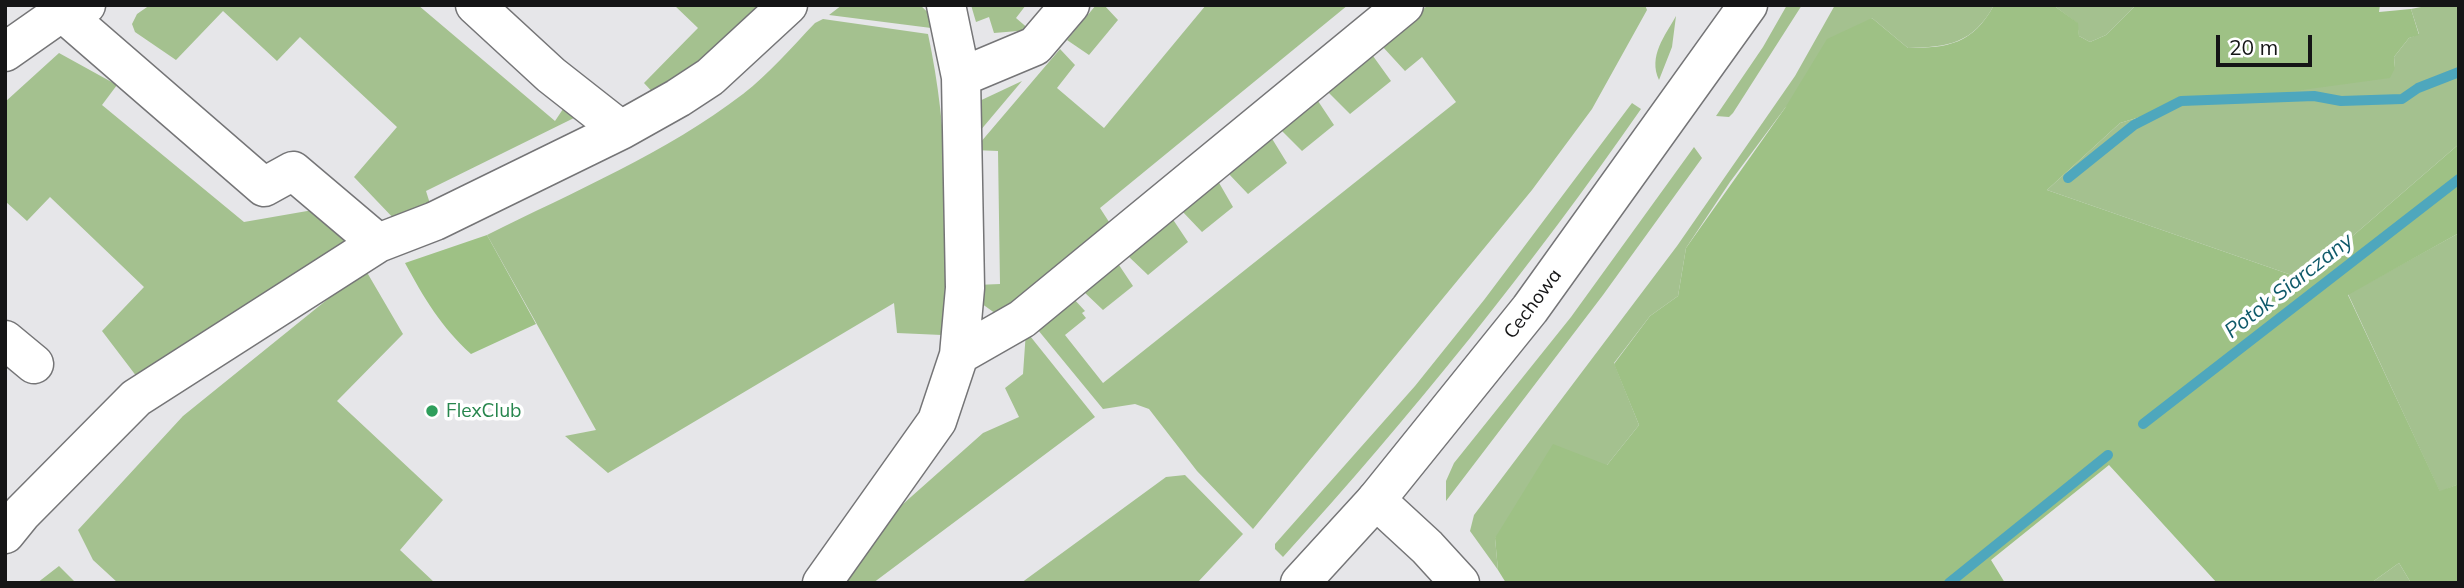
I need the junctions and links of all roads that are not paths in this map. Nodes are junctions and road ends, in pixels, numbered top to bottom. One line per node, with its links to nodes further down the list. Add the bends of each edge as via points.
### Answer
1 (475, 5): 10 (street, via 551,75)
2 (788, 5): 10 (street, via 710,77)
3 (946, 5): 9 (street)
4 (1070, 5): 9 (street, via 1035,46)
5 (1404, 5): 13 (street, via 1023,319)
6 (74, 9): 8 (street); 11 (street, via 264,187 293,171)
7 (1740, 9): 15 (street, Cechowa, via 1530,309)
8 (5, 52)
9 (961, 77): 13 (street, via 965,288)
10 (621, 130): 11 (street, via 435,221)
11 (377, 243): 16 (street, via 136,398)
12 (5, 340): 14 (street)
13 (959, 355): 17 (street, via 937,421)
14 (34, 364)
15 (1376, 500): 18 (street, Cechowa); 19 (street)
16 (5, 534)
17 (822, 583)
18 (1300, 583)
19 (1460, 583)

